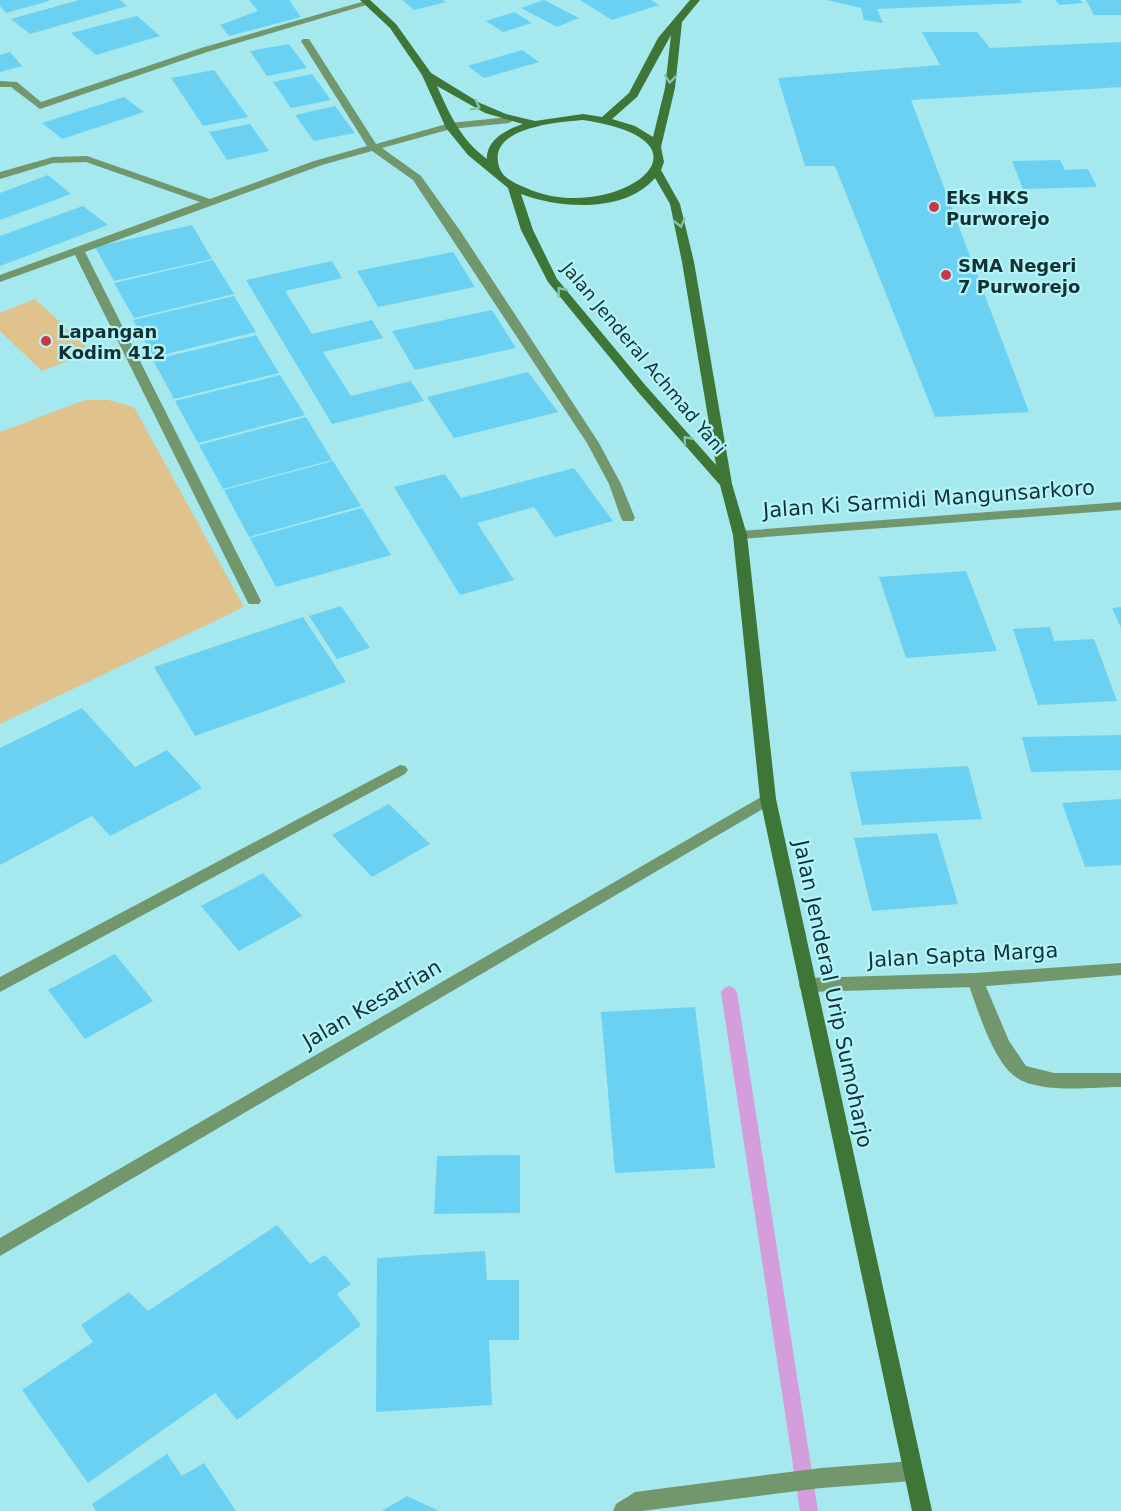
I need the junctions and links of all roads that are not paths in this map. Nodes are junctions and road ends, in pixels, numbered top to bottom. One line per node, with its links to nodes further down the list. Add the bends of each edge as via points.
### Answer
1 (692, 1): 3 (main road)
2 (366, 2): 5 (main road, via 393,26); 6 (street, via 204,50 40,106 13,84)
3 (677, 21): 8 (main road, via 663,38 637,90); 12 (main road, one-way to 12, via 670,88)
4 (306, 42): 11 (street)
5 (427, 75): 7 (main road, one-way to 7, via 460,98); 10 (main road)
6 (0, 84)
7 (509, 120): 9 (main road); 10 (street)
8 (605, 120): 9 (main road, via 560,118); 12 (main road, via 645,135)
9 (535, 122): 13 (main road, via 513,131 498,143 492,156)
10 (450, 126): 11 (street); 13 (main road, via 472,153)
11 (372, 146): 17 (street); 22 (street, via 417,178 449,223 593,443)
12 (656, 147): 14 (main road)
13 (495, 170): 16 (main road)
14 (656, 170): 16 (main road, via 643,184 594,200 536,196); 20 (main road, Jalan Jenderal Urip Sumoharjo, one-way to 20, via 675,204 688,262)
15 (0, 176): 17 (street, via 37,163 77,158)
16 (513, 187): 20 (main road, Jalan Jenderal Achmad Yani, one-way to 16, via 552,280 527,230)
17 (207, 201): 18 (street)
18 (78, 250): 19 (street); 24 (street)
19 (0, 279)
20 (726, 484): 23 (main road, Jalan Jenderal Urip Sumoharjo)
21 (1121, 506): 23 (street, Jalan Ki Sarmidi Mangunsarkoro)
22 (628, 518)
23 (740, 535): 26 (main road, Jalan Jenderal Urip Sumoharjo)
24 (254, 601)
25 (400, 770): 29 (street)
26 (768, 799): 30 (main road, Jalan Jenderal Urip Sumoharjo); 32 (street, Jalan Kesatrian)
27 (1121, 969): 28 (street, Jalan Sapta Marga)
28 (975, 980): 30 (street, Jalan Sapta Marga); 31 (street, via 1010,1058 1021,1071 1040,1079)
29 (0, 985)
30 (807, 985): 33 (main road, Jalan Jenderal Urip Sumoharjo)
31 (1121, 1080)
32 (0, 1248)
33 (913, 1471): 34 (street, via 804,1480 635,1502); 35 (main road, Jalan Jenderal Urip Sumoharjo)
34 (623, 1511)
35 (922, 1511)

